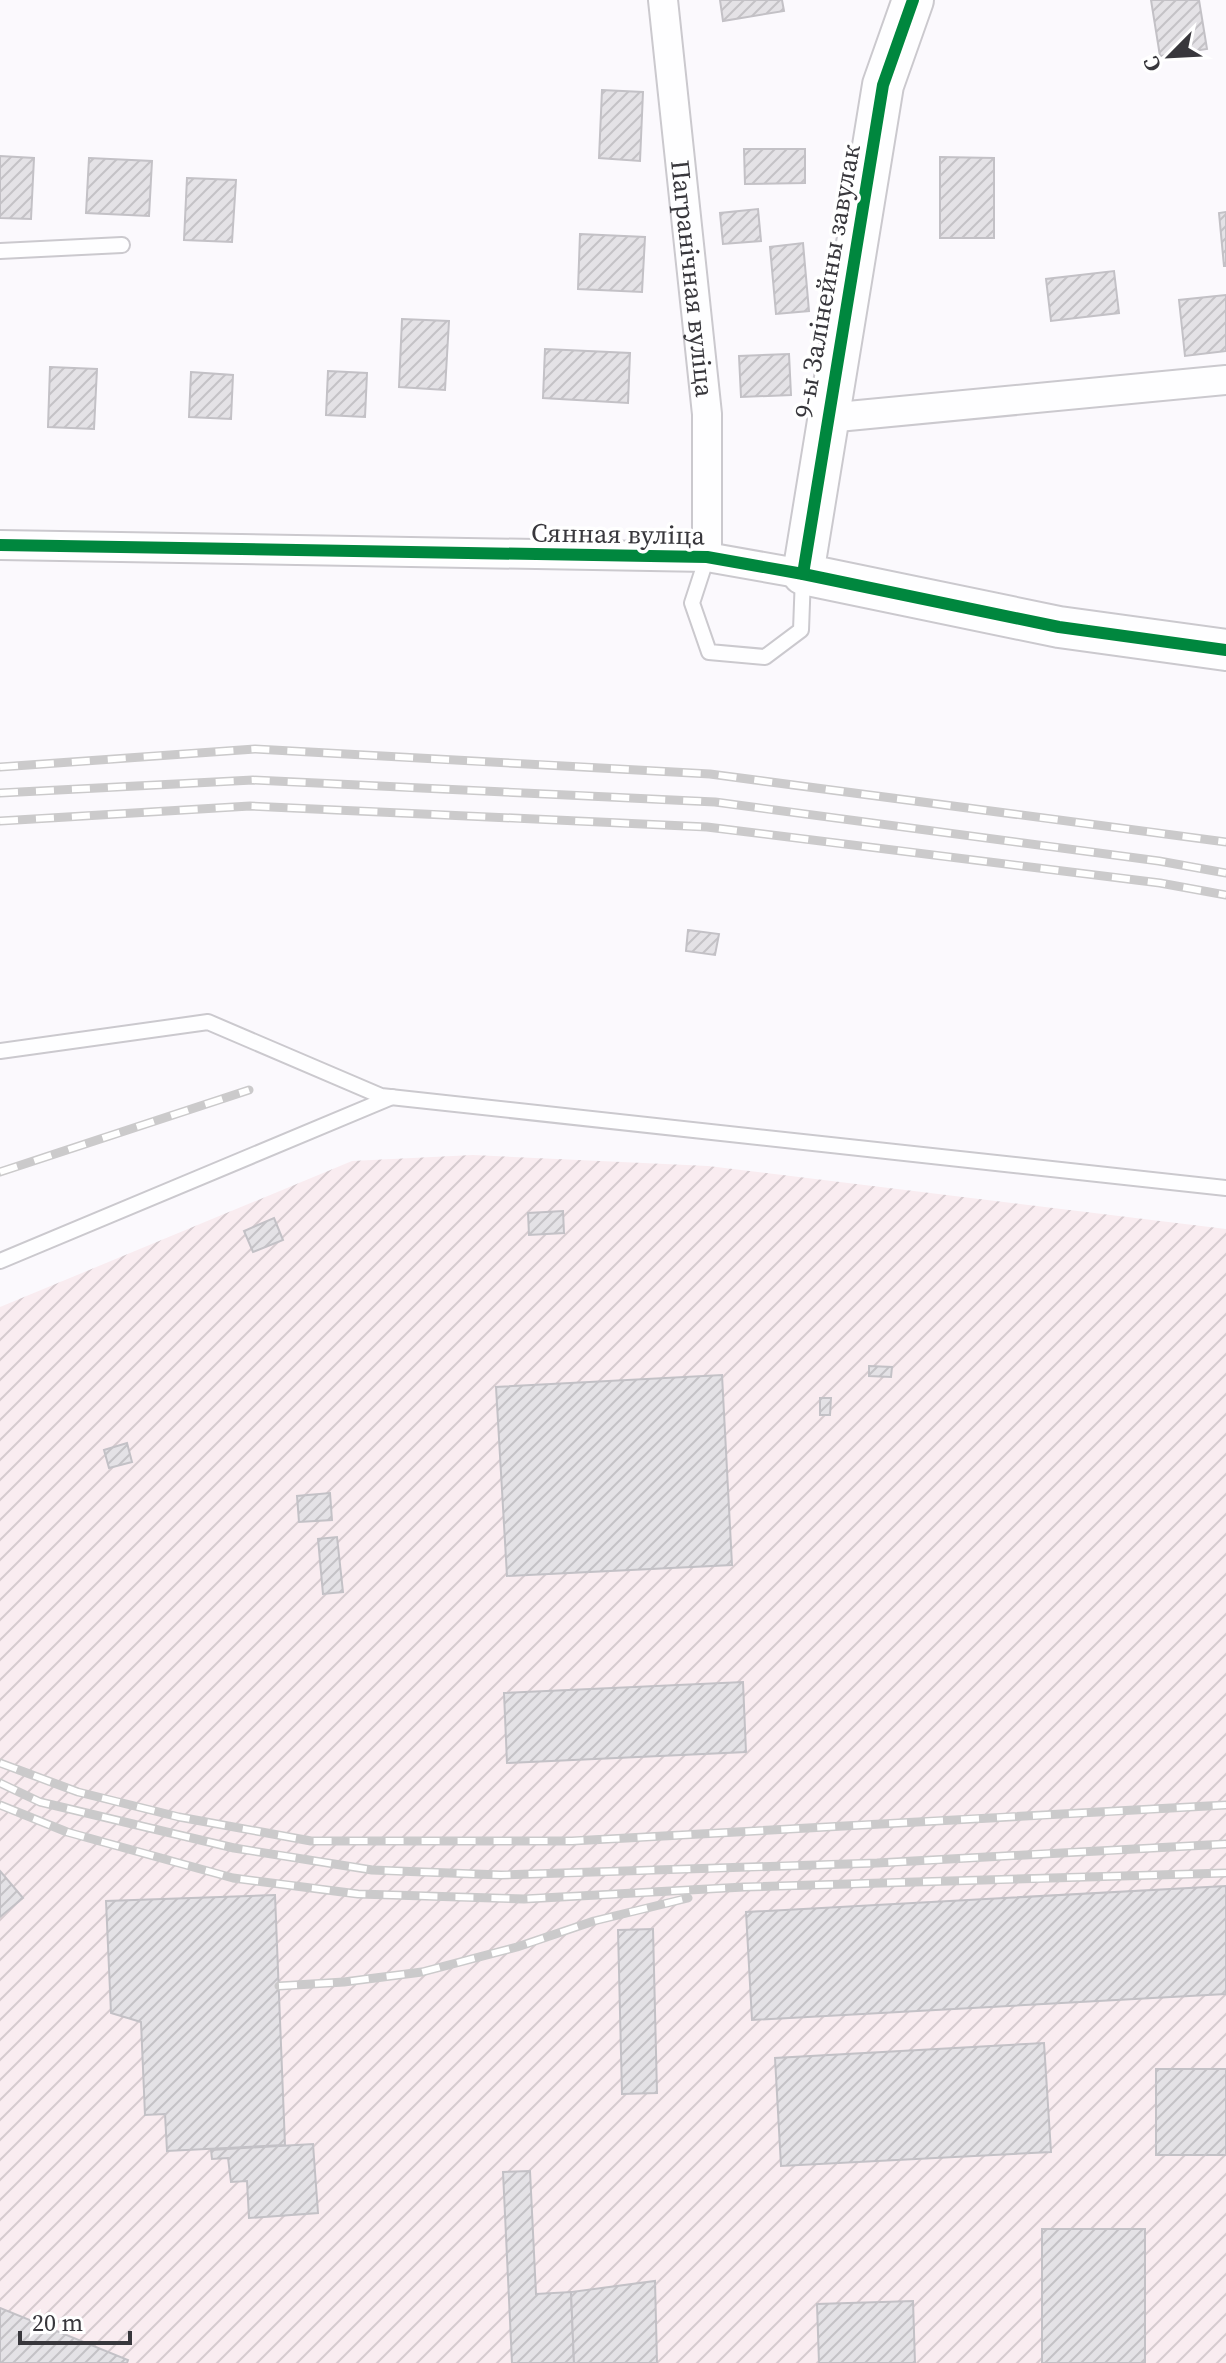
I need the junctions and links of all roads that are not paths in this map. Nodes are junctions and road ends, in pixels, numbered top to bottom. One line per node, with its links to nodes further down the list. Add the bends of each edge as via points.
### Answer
1 (663, 0): 8 (street, Пагранічная вуліца, via 707,414)
2 (913, 0): 6 (street, 9-ы Залінейны завулак, via 883,85)
3 (122, 245): 4 (lane)
4 (0, 251)
5 (1226, 380): 6 (street)
6 (827, 418): 9 (street, 9-ы Залінейны завулак)
7 (0, 545): 8 (street, Сянная вуліца)
8 (707, 557): 9 (street, Сянная вуліца); 9 (lane, via 692,603 709,652 765,657 801,630)
9 (803, 574): 10 (street, Сянная вуліца, via 1059,627)
10 (1226, 650)
11 (0, 1051): 12 (lane, via 208,1022)
12 (392, 1097): 13 (lane); 14 (lane)
13 (1226, 1188)
14 (0, 1261)

